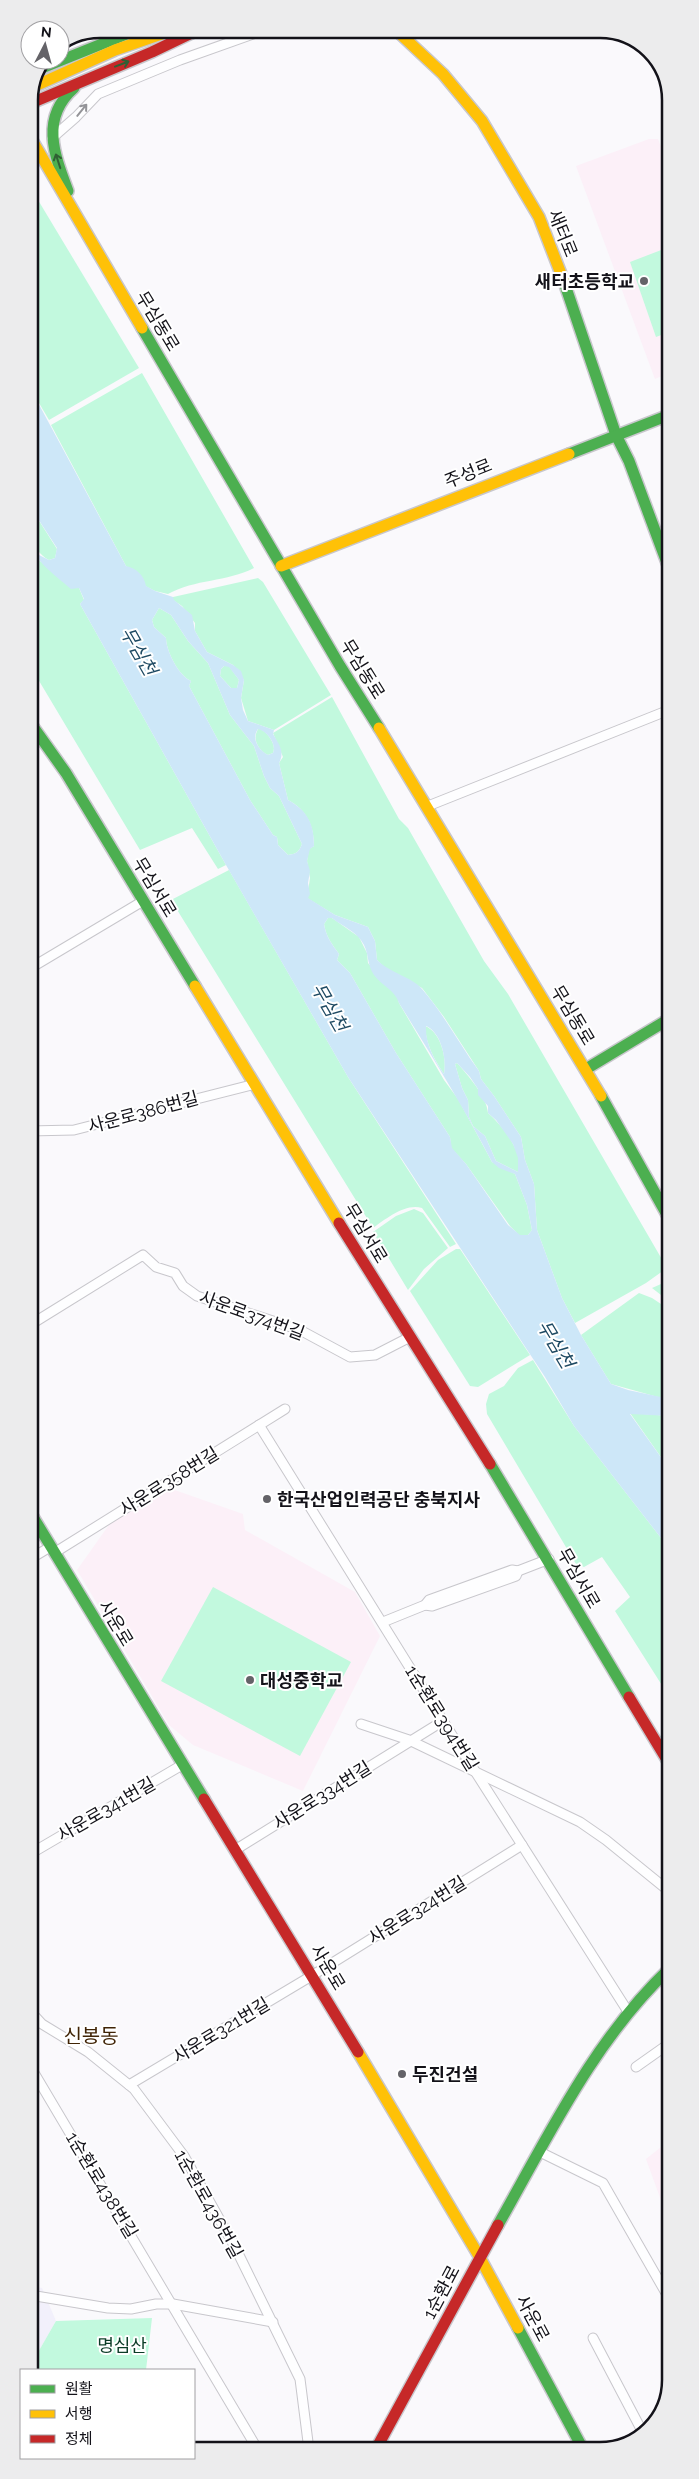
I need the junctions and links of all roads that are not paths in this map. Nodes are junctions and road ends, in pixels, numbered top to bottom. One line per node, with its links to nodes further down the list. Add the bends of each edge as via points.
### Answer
1 (117, 38): 6 (street)
2 (150, 38): 8 (street)
3 (181, 38): 7 (street, one-way to 3)
4 (242, 38): 10 (street, one-way to 4, via 98,94)
5 (405, 38): 14 (street, 새터로, via 443,74 482,122 526,192 539,217 577,317)
6 (70, 57)
7 (99, 73): 9 (street); 10 (street, via 67,93 59,104)
8 (40, 83)
9 (38, 100)
10 (52, 138): 12 (street, one-way to 10)
11 (38, 152): 12 (street, 무심동로)
12 (80, 224): 16 (street, 무심동로)
13 (662, 417): 14 (street, 주성로)
14 (616, 435): 15 (street, 새터로); 16 (street, 주성로)
15 (662, 549)
16 (281, 566): 19 (street, 무심동로)
17 (662, 713): 19 (street)
18 (38, 734): 20 (street, 무심서로, via 66,773)
19 (428, 806): 23 (street, 무심동로)
20 (143, 901): 21 (street); 24 (street, 무심서로)
21 (38, 964)
22 (662, 1023): 23 (street)
23 (586, 1069): 26 (street, 무심동로)
24 (255, 1084): 25 (street, 사운로386번길, via 74,1130); 28 (street, 무심서로)
25 (38, 1131)
26 (662, 1206)
27 (38, 1321): 28 (street, 사운로374번길, via 144,1255 156,1267 175,1273 183,1286 197,1296 300,1330 350,1357 375,1356)
28 (410, 1337): 34 (street, 무심서로)
29 (285, 1409): 30 (street, 사운로358번길)
30 (259, 1425): 32 (street, 사운로358번길); 35 (street, 1순환로394번길)
31 (38, 1531): 32 (street, 사운로)
32 (52, 1550): 33 (street, 사운로358번길); 40 (street, 사운로)
33 (38, 1556)
34 (549, 1559): 35 (street, via 429,1600 425,1605); 39 (street, 무심서로)
35 (383, 1622): 36 (street, 1순환로394번길)
36 (442, 1720): 38 (street, 사운로334번길); 41 (street, 1순환로394번길)
37 (361, 1724): 38 (street)
38 (409, 1740): 41 (street); 44 (street, 사운로334번길)
39 (662, 1752)
40 (182, 1765): 43 (street, 사운로341번길); 44 (street, 사운로)
41 (475, 1772): 42 (street, 1순환로394번길); 45 (street, via 580,1822)
42 (522, 1845): 46 (street, 사운로324번길); 48 (street, 1순환로394번길)
43 (38, 1849)
44 (235, 1850): 46 (street, 사운로)
45 (662, 1886)
46 (313, 1975): 53 (street, 사운로321번길); 55 (street, 사운로)
47 (662, 1976): 48 (street, 1순환로)
48 (627, 2010): 54 (street, 1순환로, via 591,2062)
49 (38, 2020): 53 (street, 1순환로436번길, via 88,2052)
50 (662, 2049): 51 (street)
51 (636, 2068)
52 (38, 2079): 58 (street, 1순환로438번길)
53 (129, 2085): 59 (street, 1순환로436번길, via 184,2156)
54 (540, 2152): 55 (street, 1순환로); 56 (street, via 603,2183)
55 (479, 2256): 64 (street, 1순환로); 65 (street, 사운로)
56 (662, 2286)
57 (38, 2296): 58 (street, via 108,2308)
58 (173, 2304): 59 (street); 62 (street, 1순환로438번길)
59 (273, 2322): 63 (street, 1순환로436번길, via 300,2379)
60 (593, 2338): 61 (street)
61 (640, 2426)
62 (253, 2441)
63 (308, 2441)
64 (380, 2442)
65 (580, 2442)

